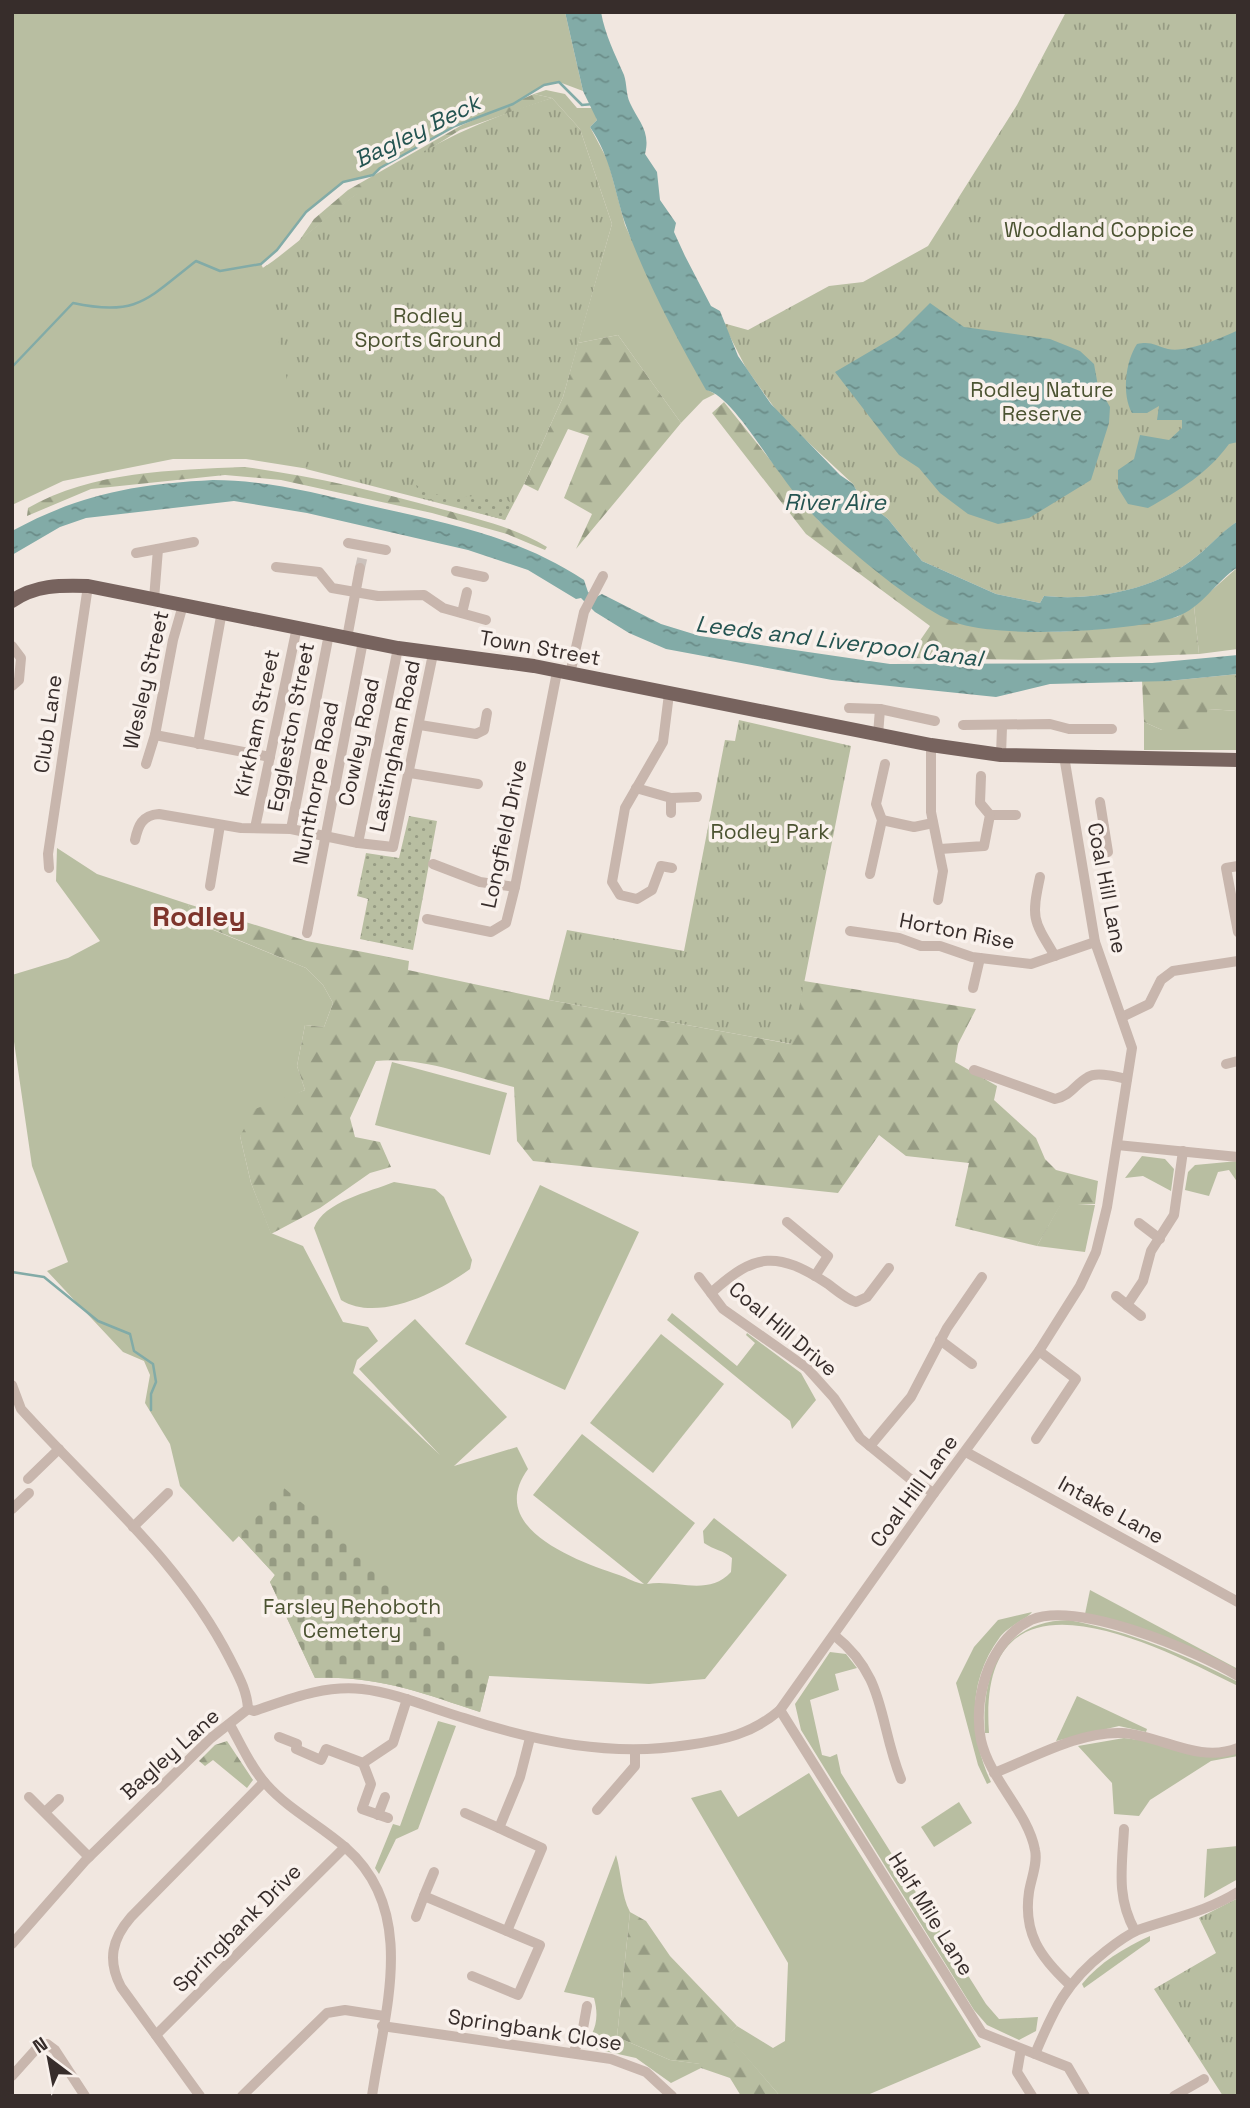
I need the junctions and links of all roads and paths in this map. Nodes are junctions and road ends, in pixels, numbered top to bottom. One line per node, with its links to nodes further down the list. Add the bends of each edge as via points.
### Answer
1 (194, 542): 3 (street)
2 (348, 543): 4 (street, via 363,551)
3 (158, 549): 5 (street); 14 (street)
4 (386, 550)
5 (136, 553)
6 (276, 567): 13 (street, via 318,572 332,588)
7 (360, 568): 13 (street)
8 (456, 571): 11 (street)
9 (603, 576): 27 (street, Longfield Drive, via 584,612)
10 (484, 577): 11 (street)
11 (469, 583): 18 (street)
12 (88, 586): 14 (main road, Town Street); 15 (main road, Town Street, via 48,586); 70 (street, Club Lane, via 48,854)
13 (356, 592): 18 (street, via 424,595 443,608); 22 (street)
14 (154, 599): 16 (main road, Town Street)
15 (12, 601)
16 (183, 605): 17 (main road, Town Street); 38 (street, Wesley Street)
17 (222, 611): 20 (main road, Town Street); 40 (street)
18 (462, 613): 19 (street)
19 (486, 620)
20 (297, 627): 21 (main road, Town Street); 44 (street, Kirkham Street)
21 (329, 634): 22 (main road, Town Street); 62 (street, Eggleston Street)
22 (348, 638): 23 (main road, Town Street)
23 (363, 641): 25 (main road, Town Street); 63 (street, Nunthorpe Road)
24 (12, 646): 28 (street, via 21,658 19,680)
25 (398, 648): 26 (main road, Town Street); 65 (street, Cowley Road)
26 (433, 654): 27 (main road, Town Street, via 485,658); 34 (street, Lastingham Road)
27 (563, 673): 29 (main road, Town Street); 75 (street, Longfield Drive)
28 (12, 686)
29 (669, 694): 39 (main road, Town Street); 51 (street, via 663,742)
30 (849, 708): 31 (street)
31 (880, 709): 33 (street); 39 (street)
32 (487, 713): 34 (street, via 484,730 476,734)
33 (935, 721)
34 (420, 725): 48 (street, Lastingham Road)
35 (963, 725): 36 (street)
36 (1002, 727): 37 (street, via 1050,724); 42 (street)
37 (1112, 729)
38 (155, 735): 40 (street); 46 (street, Wesley Street)
39 (878, 735): 41 (main road, Town Street)
40 (198, 744): 44 (street)
41 (931, 745): 42 (main road, Town Street); 59 (street)
42 (1001, 755): 43 (main road, Town Street)
43 (1064, 756): 45 (main road, Town Street); 81 (street, Coal Hill Lane, via 1082,831)
44 (270, 757): 61 (street, Kirkham Street)
45 (1238, 760)
46 (146, 764)
47 (885, 764): 58 (street, via 876,804)
48 (410, 773): 50 (street); 65 (street, Lastingham Road, via 393,847)
49 (981, 776): 56 (street, via 980,803)
50 (478, 784)
51 (636, 788): 53 (street); 71 (street, via 625,807 612,882 620,895 637,899 652,890 661,866)
52 (697, 797): 53 (street)
53 (671, 798): 55 (street)
54 (1100, 802): 67 (street)
55 (671, 813)
56 (990, 815): 57 (street); 66 (street, via 984,846)
57 (1016, 815)
58 (882, 820): 59 (street, via 914,827); 72 (street)
59 (933, 823): 66 (street)
60 (220, 825): 61 (street); 64 (street, via 152,814 141,821); 74 (street)
61 (255, 828): 62 (street)
62 (291, 829): 63 (street)
63 (326, 836): 65 (street); 80 (street, Nunthorpe Road)
64 (135, 840)
65 (358, 843)
66 (940, 849): 76 (street, via 943,871)
67 (1108, 852)
68 (446, 855): 75 (street, via 438,866 480,882)
69 (1238, 866): 79 (street, via 1226,868)
70 (50, 868)
71 (672, 868)
72 (870, 874)
73 (1040, 877): 82 (street, via 1032,912)
74 (210, 886)
75 (515, 887): 77 (street, Longfield Drive, via 506,923 491,932)
76 (938, 900)
77 (436, 917)
78 (850, 931): 83 (street, Horton Rise, via 940,946)
79 (1238, 932)
80 (307, 933)
81 (1095, 942): 82 (street, Horton Rise); 86 (street, Coal Hill Lane)
82 (1055, 956): 83 (street, Horton Rise, via 1031,964)
83 (980, 958): 85 (street)
84 (1238, 961): 86 (street, via 1167,974 1149,1004)
85 (973, 988)
86 (1122, 1017): 90 (street, Coal Hill Lane, via 1132,1048)
87 (1238, 1061): 88 (street)
88 (1226, 1064)
89 (974, 1070): 90 (street, via 1055,1099 1066,1097 1094,1074)
90 (1127, 1079): 91 (street, Coal Hill Lane)
91 (1117, 1145): 92 (street); 106 (street, Coal Hill Lane, via 1096,1252)
92 (1183, 1151): 93 (street); 96 (street, via 1174,1215)
93 (1238, 1157)
94 (787, 1222): 98 (street, via 828,1256)
95 (1139, 1223): 96 (street)
96 (1160, 1239): 103 (street, via 1147,1261 1143,1282)
97 (889, 1268): 98 (street, via 867,1297 856,1302)
98 (815, 1276): 101 (street, via 783,1261 752,1263)
99 (699, 1277): 101 (street, Coal Hill Drive)
100 (982, 1277): 105 (street)
101 (710, 1293): 111 (street, Coal Hill Drive, via 723,1309 807,1368 834,1398 859,1438)
102 (1116, 1296): 103 (street)
103 (1127, 1305): 104 (street)
104 (1141, 1316)
105 (940, 1340): 107 (street); 111 (street, via 911,1397)
106 (1040, 1352): 110 (street, via 1076,1379); 113 (street, Coal Hill Lane)
107 (972, 1364)
108 (12, 1385): 109 (street, Bagley Lane)
109 (17, 1412): 112 (street, Bagley Lane)
110 (1036, 1439)
111 (870, 1446): 117 (street, Coal Hill Drive)
112 (59, 1449): 114 (street); 119 (street, Bagley Lane)
113 (966, 1452): 117 (street, Coal Hill Lane); 120 (street, Intake Lane)
114 (28, 1479)
115 (29, 1493): 118 (street)
116 (168, 1493): 119 (street)
117 (934, 1493): 121 (street, Coal Hill Lane)
118 (12, 1508)
119 (133, 1527): 124 (street, Bagley Lane, via 204,1611 243,1683)
120 (1238, 1602)
121 (834, 1635): 125 (street, Coal Hill Lane); 133 (street, via 869,1671)
122 (1238, 1676): 132 (street, via 1125,1627 1053,1616 1032,1620 1009,1634 983,1683 981,1740)
123 (407, 1699): 124 (street, Coal Hill Lane, via 362,1689 329,1689); 128 (street, Coal Hill Lane); 131 (street, via 393,1743)
124 (248, 1709): 126 (street, Bagley Lane)
125 (780, 1710): 130 (street, Coal Hill Lane, via 740,1736); 157 (street, Half Mile Lane, via 982,2033)
126 (230, 1725): 134 (street); 144 (street, Bagley Lane)
127 (279, 1737): 131 (street, via 321,1760 326,1749)
128 (530, 1738): 130 (street, Coal Hill Lane); 141 (street)
129 (1238, 1748): 132 (street, via 1205,1753 1142,1736 1104,1733)
130 (635, 1750): 138 (street, via 635,1766)
131 (363, 1763): 136 (street, via 371,1784 362,1809 383,1816)
132 (994, 1773): 153 (street, via 1035,1850 1027,1919 1031,1938)
133 (901, 1779)
134 (264, 1782): 143 (street); 156 (street, via 119,1930 113,1949 114,1973)
135 (29, 1797): 139 (street)
136 (385, 1797)
137 (59, 1799): 139 (street)
138 (597, 1810)
139 (45, 1812): 144 (street)
140 (466, 1813): 141 (street)
141 (499, 1828): 149 (street, via 542,1847)
142 (1124, 1829): 150 (street, via 1121,1885 1124,1912)
143 (345, 1847): 155 (street, via 372,1879 391,1926 391,1971); 156 (street, Springbank Drive)
144 (89, 1857): 151 (street, Bagley Lane)
145 (434, 1872): 147 (street)
146 (1238, 1892): 150 (street, via 1186,1917)
147 (424, 1896): 148 (street); 149 (street)
148 (416, 1917)
149 (507, 1931): 152 (street, via 540,1945 517,1995)
150 (1135, 1931): 153 (street)
151 (12, 1944)
152 (472, 1976)
153 (1069, 1984): 159 (street)
154 (587, 2006): 158 (street)
155 (383, 2021): 158 (street, Springbank Close); 164 (street, Springbank Close, via 345,2010 327,2013); 165 (street)
156 (156, 2035): 163 (street)
157 (1021, 2049): 159 (street, Half Mile Lane); 167 (street, via 1017,2072)
158 (573, 2053): 166 (street, Springbank Close, via 611,2059 646,2072)
159 (1035, 2054): 168 (street, Half Mile Lane, via 1068,2067)
160 (12, 2077): 162 (street, via 38,2046 47,2044)
161 (1204, 2079): 169 (street)
162 (85, 2096)
163 (200, 2096)
164 (242, 2096)
165 (372, 2096)
166 (672, 2096)
167 (1032, 2096)
168 (1085, 2096)
169 (1174, 2096)

